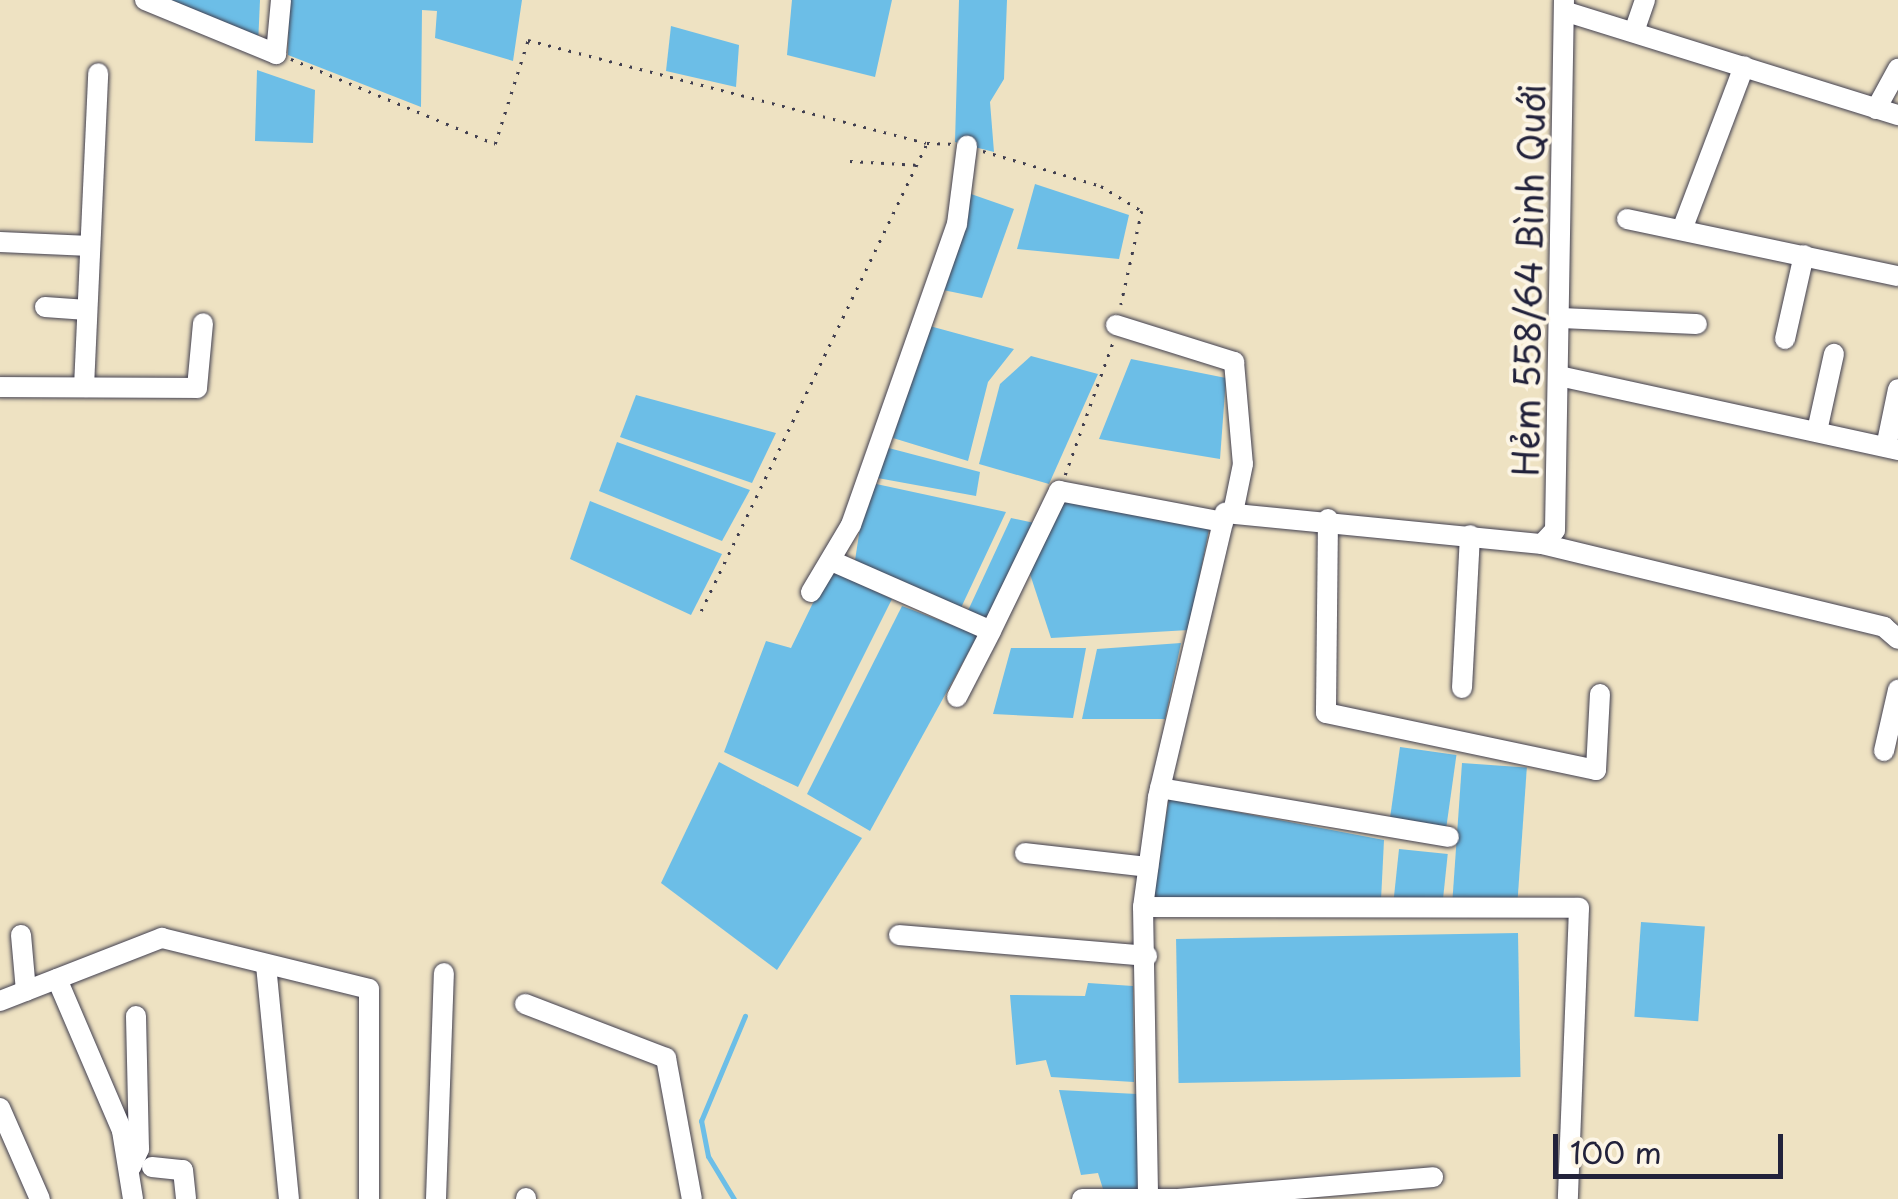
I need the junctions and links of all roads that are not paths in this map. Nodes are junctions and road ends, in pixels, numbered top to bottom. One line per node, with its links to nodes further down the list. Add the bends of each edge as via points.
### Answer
1 (145, 0): 2 (street, via 278,53)
2 (282, 0)
3 (1645, 0): 5 (street)
4 (1565, 6): 5 (street, Hẻm 558/64 Bình Quới); 20 (street, Hẻm 558/64 Bình Quới)
5 (1635, 29): 6 (street, Hẻm 558/64 Bình Quới)
6 (1744, 66): 9 (street, Hẻm 558/64 Bình Quới); 13 (street)
7 (1898, 69): 9 (street)
8 (98, 73): 15 (street)
9 (1876, 109): 10 (street, Hẻm 558/64 Bình Quới)
10 (1898, 116)
11 (966, 146): 36 (street, via 957,224)
12 (1626, 220): 13 (street)
13 (1684, 227): 16 (street)
14 (0, 242): 15 (street)
15 (90, 246): 19 (street)
16 (1804, 255): 17 (street); 24 (street)
17 (1898, 276)
18 (45, 307): 19 (street)
19 (87, 310): 28 (street)
20 (1560, 318): 22 (street); 26 (street, Hẻm 558/64 Bình Quới)
21 (203, 322): 28 (street, via 197,388)
22 (1697, 324)
23 (1116, 325): 32 (street, via 1234,362 1243,464)
24 (1785, 340)
25 (1834, 354): 30 (street)
26 (1559, 376): 30 (street); 35 (street, Hẻm 558/64 Bình Quới, via 1555,530)
27 (0, 387): 28 (street)
28 (84, 387)
29 (1898, 389): 31 (street)
30 (1816, 431): 31 (street)
31 (1892, 449)
32 (1229, 515): 33 (street); 38 (street, via 1058,490); 45 (street)
33 (1328, 519): 34 (street); 42 (street, via 1326,713 1596,770)
34 (1470, 536): 35 (street); 40 (street)
35 (1542, 544): 39 (street, via 1884,627)
36 (834, 562): 37 (street); 38 (street)
37 (811, 592)
38 (991, 631): 43 (street)
39 (1898, 639)
40 (1462, 688)
41 (1898, 690): 44 (street)
42 (1600, 694)
43 (956, 697)
44 (1884, 751)
45 (1160, 788): 46 (street); 48 (street)
46 (1449, 837)
47 (1025, 853): 48 (street)
48 (1148, 867): 49 (street)
49 (1142, 907): 52 (street); 74 (street, via 1579,908)
50 (22, 935): 56 (street)
51 (899, 935): 52 (street)
52 (1147, 956): 64 (street)
53 (266, 965): 55 (street, via 162,938); 68 (street); 69 (street, via 369,990)
54 (444, 973): 70 (street)
55 (57, 979): 56 (street); 62 (street)
56 (26, 991): 57 (street)
57 (0, 1001)
58 (525, 1004): 71 (street, via 666,1058)
59 (136, 1016): 62 (street, via 139,1149)
60 (0, 1108): 65 (street)
61 (152, 1167): 67 (street, via 182,1170)
62 (130, 1168): 66 (street)
63 (1433, 1177): 73 (street)
64 (1148, 1193): 72 (street); 73 (street)
65 (40, 1199)
66 (133, 1199)
67 (186, 1199)
68 (288, 1199)
69 (369, 1199)
70 (436, 1199)
71 (692, 1199)
72 (1082, 1199)
73 (1177, 1199)
74 (1568, 1199)

